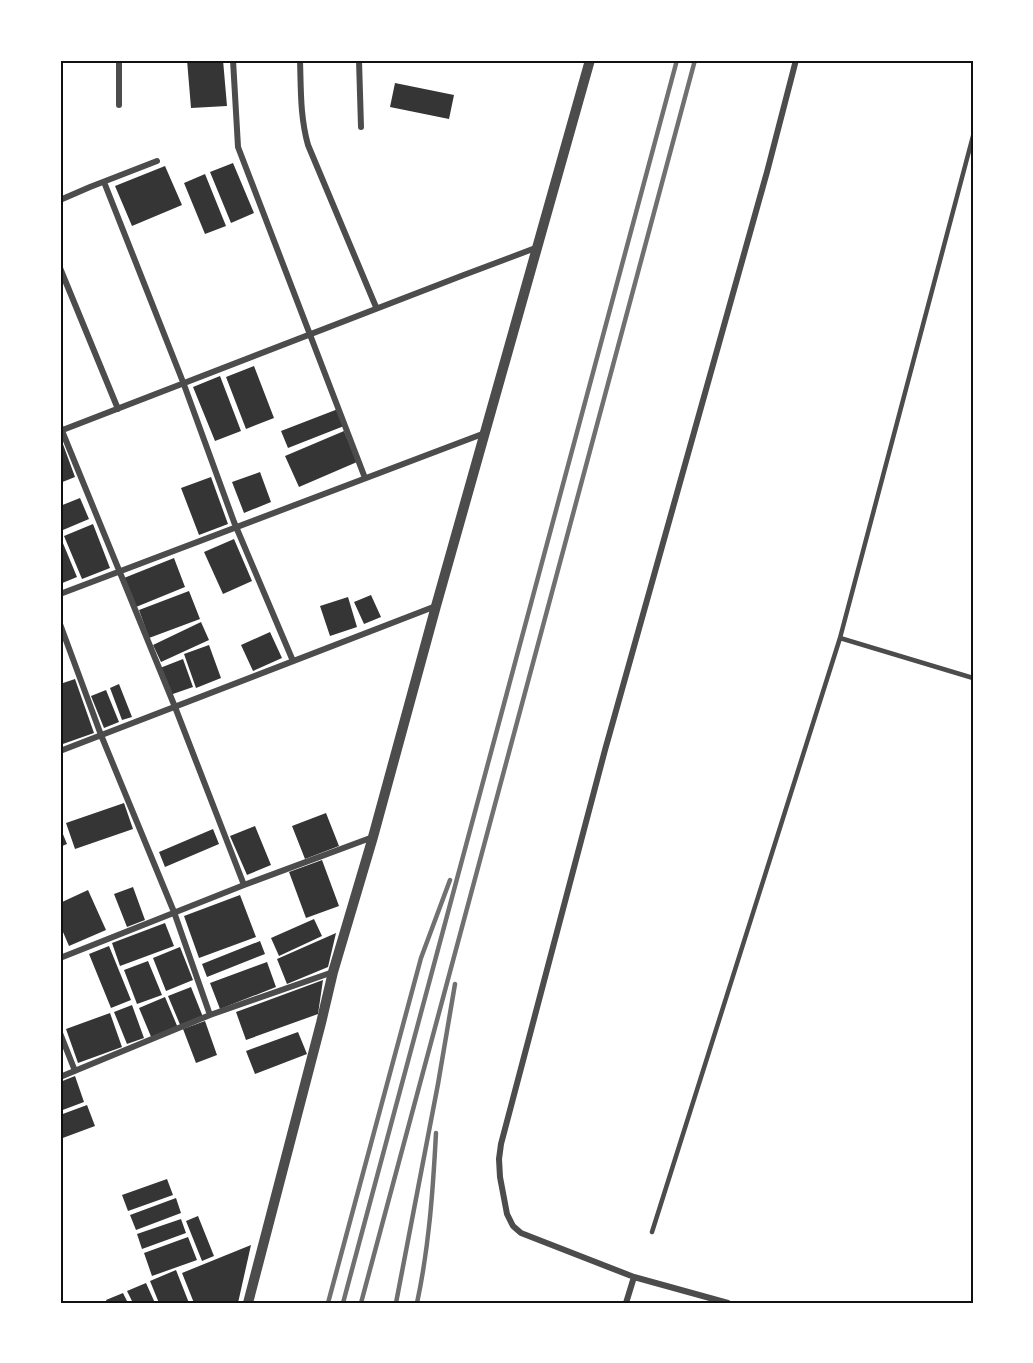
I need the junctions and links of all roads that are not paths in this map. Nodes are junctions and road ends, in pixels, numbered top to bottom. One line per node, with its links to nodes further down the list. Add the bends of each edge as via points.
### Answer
1 (119, 60): 7 (street)
2 (233, 60): 16 (street, via 238,147)
3 (300, 60): 15 (street, via 301,115 308,145)
4 (359, 60): 8 (street)
5 (590, 60): 13 (street)
6 (796, 60): 43 (street, via 602,762 499,1159 507,1214 516,1230)
7 (119, 105)
8 (361, 127)
9 (973, 136): 27 (lane)
10 (157, 161): 11 (street)
11 (104, 182): 12 (street); 17 (street)
12 (60, 200)
13 (538, 247): 15 (street); 20 (street)
14 (60, 268): 18 (street)
15 (376, 308): 16 (street)
16 (310, 334): 17 (street); 21 (street)
17 (183, 382): 18 (street); 22 (street)
18 (118, 408): 19 (street)
19 (60, 429): 23 (street)
20 (485, 433): 21 (street); 25 (street)
21 (365, 478): 22 (street)
22 (236, 527): 23 (street); 28 (street)
23 (120, 572): 24 (street); 30 (street)
24 (60, 594)
25 (436, 606): 28 (street); 33 (street)
26 (60, 624): 31 (street)
27 (840, 638): 29 (lane); 42 (lane)
28 (292, 661): 30 (street)
29 (973, 678)
30 (175, 707): 31 (street); 34 (street)
31 (101, 735): 32 (street); 35 (street)
32 (60, 751)
33 (373, 837): 34 (street); 37 (street)
34 (243, 885): 35 (street)
35 (174, 912): 36 (street); 38 (street)
36 (60, 958)
37 (333, 972): 38 (street); 44 (street)
38 (210, 1015): 40 (street)
39 (60, 1033): 40 (street)
40 (75, 1071): 41 (street)
41 (60, 1077)
42 (652, 1232)
43 (634, 1277): 45 (street); 46 (street)
44 (248, 1303)
45 (626, 1303)
46 (728, 1303)

